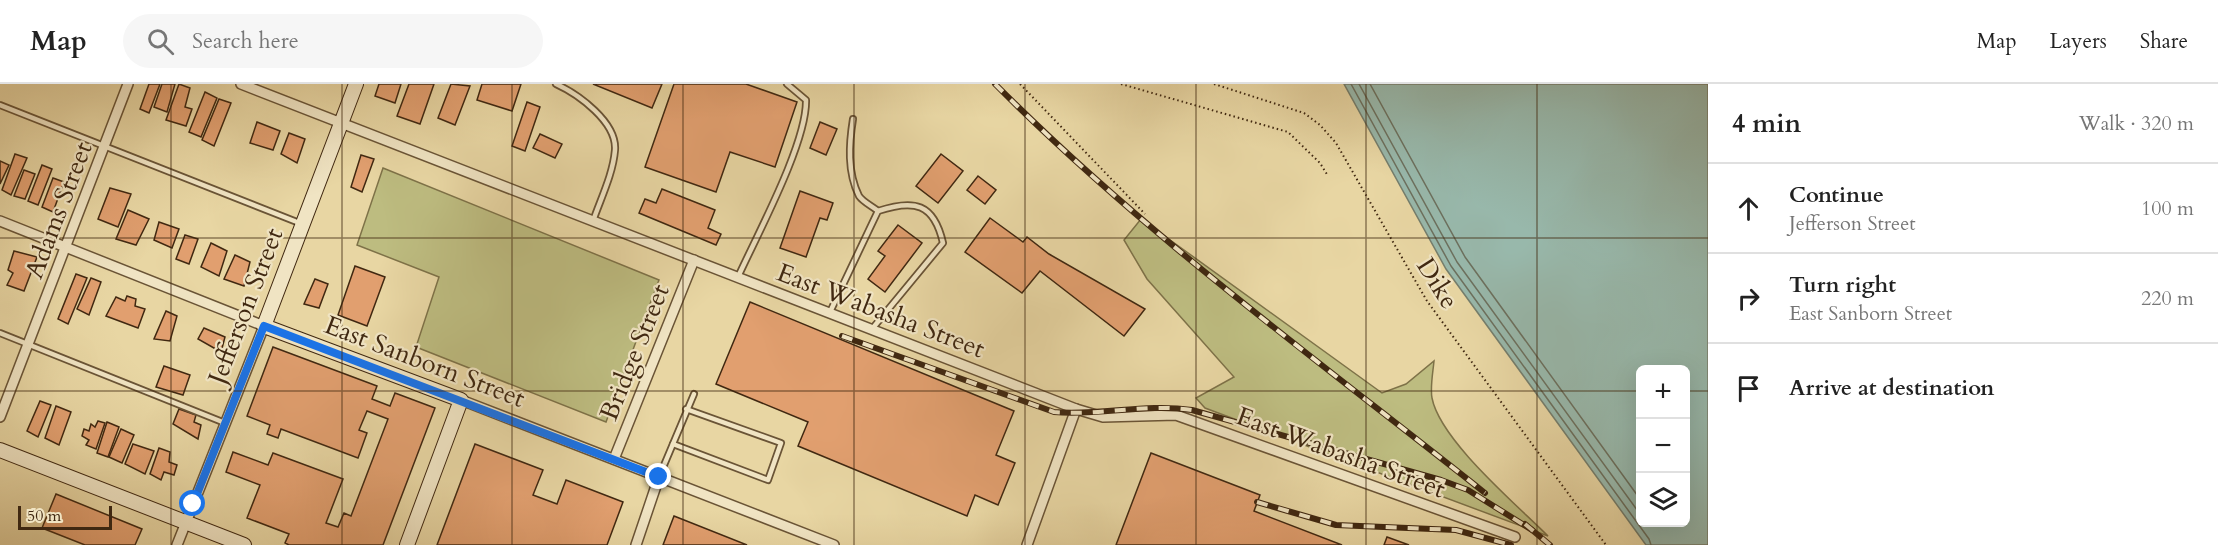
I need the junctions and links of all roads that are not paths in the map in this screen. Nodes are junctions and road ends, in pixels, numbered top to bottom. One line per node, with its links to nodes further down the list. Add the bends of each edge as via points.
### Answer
1 (128, 84): 9 (street, Adams Street)
2 (241, 84): 8 (street, East Wabasha Street)
3 (356, 84): 8 (street, Jefferson Street)
4 (556, 84): 11 (lane, via 586,101 612,133 615,148)
5 (787, 84): 16 (lane, via 806,100 807,115)
6 (0, 105): 9 (lane)
7 (853, 119): 10 (lane, via 848,150 853,176 860,197)
8 (342, 123): 11 (street, East Wabasha Street); 13 (street, Jefferson Street)
9 (105, 145): 13 (lane); 14 (street, Adams Street)
10 (878, 211): 17 (lane); 19 (lane, via 902,203 925,209 938,222 943,243)
11 (593, 220): 15 (street, East Wabasha Street)
12 (0, 221): 14 (street, East Sanborn Street)
13 (303, 224): 18 (street, Jefferson Street)
14 (66, 248): 18 (street, East Sanborn Street); 21 (street, Adams Street)
15 (694, 260): 16 (street, East Wabasha Street); 30 (street, Bridge Street)
16 (738, 277): 17 (street, East Wabasha Street)
17 (830, 313): 19 (street, East Wabasha Street)
18 (264, 326): 23 (street, East Sanborn Street); 27 (street, Jefferson Street)
19 (872, 329): 25 (street, East Wabasha Street)
20 (0, 333): 21 (lane)
21 (28, 345): 26 (street, Adams Street); 27 (lane)
22 (694, 394): 24 (lane)
23 (461, 400): 30 (street, East Sanborn Street); 36 (street)
24 (686, 409): 28 (lane); 28 (lane, via 782,443 768,480)
25 (1076, 409): 33 (street, East Wabasha Street, via 1103,417 1176,415); 39 (street)
26 (0, 417)
27 (225, 423): 32 (street, Jefferson Street)
28 (673, 444): 31 (lane)
29 (0, 450): 32 (street)
30 (614, 459): 31 (street, East Sanborn Street)
31 (659, 477): 37 (street); 38 (street, East Sanborn Street)
32 (185, 522): 34 (street, Jefferson Street); 35 (street)
33 (1514, 541)
34 (177, 545)
35 (244, 545)
36 (406, 545)
37 (636, 545)
38 (832, 545)
39 (1027, 545)

